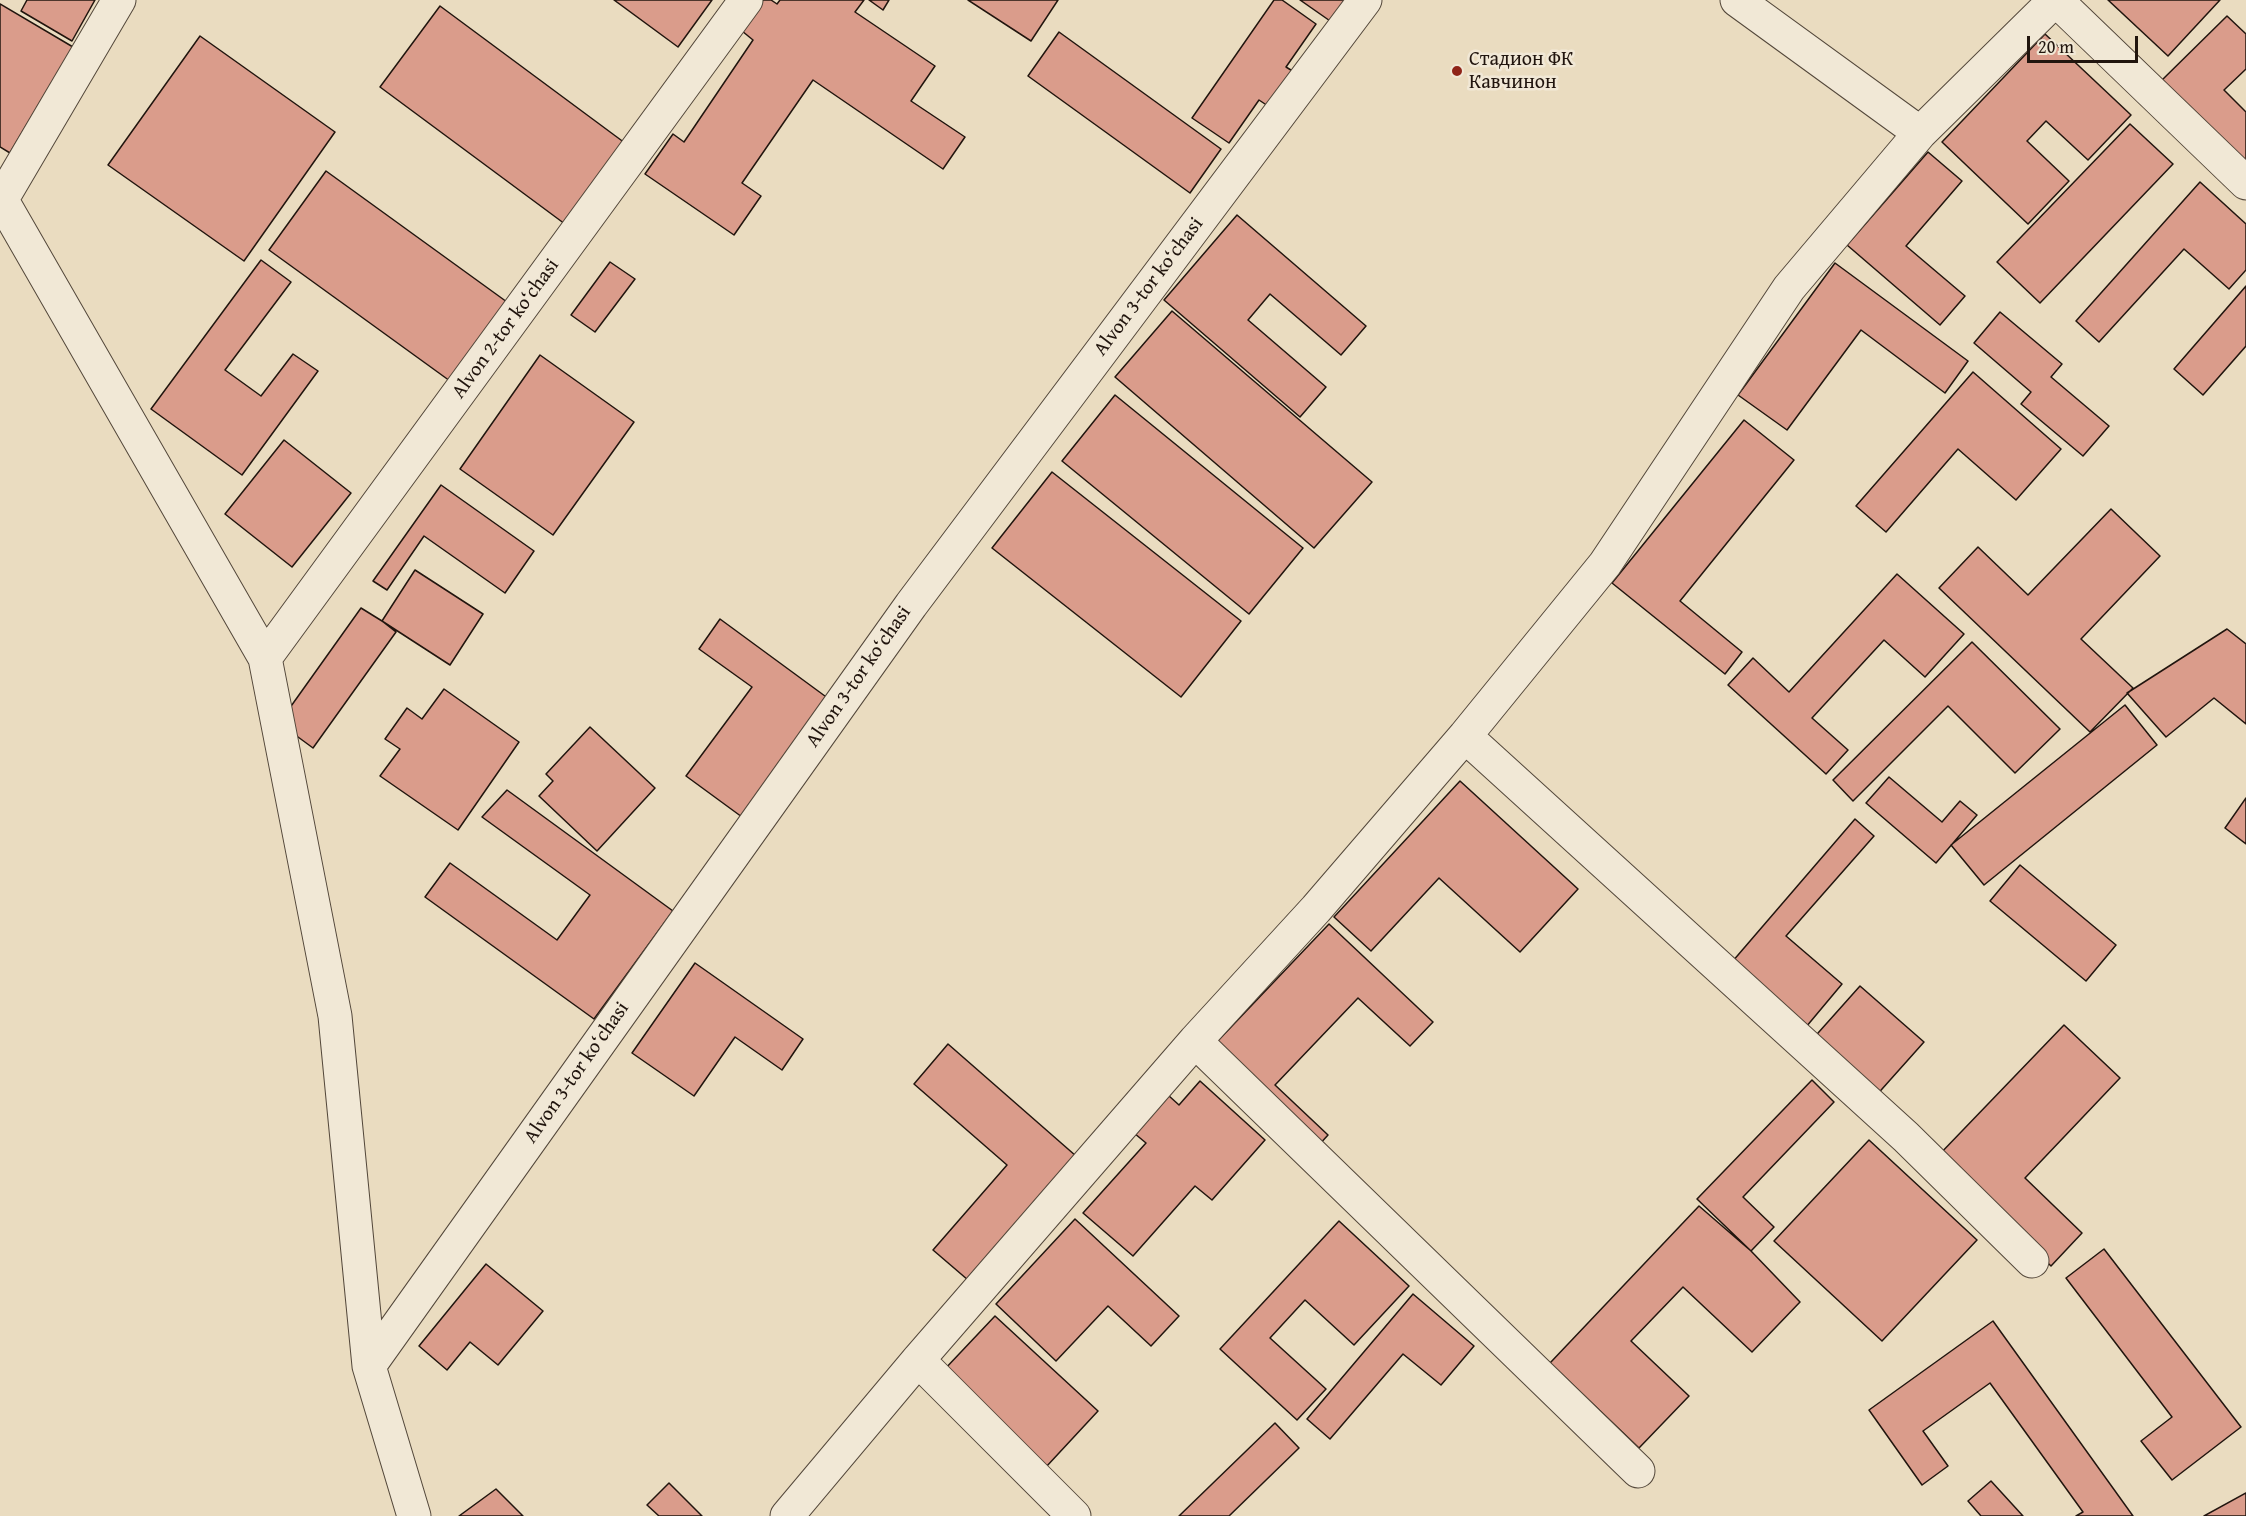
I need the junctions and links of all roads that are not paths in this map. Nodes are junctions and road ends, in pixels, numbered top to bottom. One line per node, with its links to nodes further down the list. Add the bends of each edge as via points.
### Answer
1 (119, 0): 8 (street)
2 (746, 0): 9 (street, Alvon 2-tor ko‘chasi)
3 (1365, 0): 14 (street, Alvon 3-tor ko‘chasi, via 911,605)
4 (1737, 0): 6 (street)
5 (2056, 0): 6 (street); 7 (street)
6 (1920, 133): 10 (street, via 1789,288 1605,564)
7 (2246, 183)
8 (1, 198): 9 (street)
9 (265, 658): 14 (street, via 335,1016)
10 (1465, 736): 11 (street, via 1316,909); 12 (street, via 1906,1137)
11 (1195, 1041): 13 (street); 15 (street)
12 (2032, 1262)
13 (918, 1360): 17 (street); 18 (street)
14 (369, 1366): 16 (street)
15 (1638, 1471)
16 (414, 1516)
17 (787, 1516)
18 (1074, 1516)

